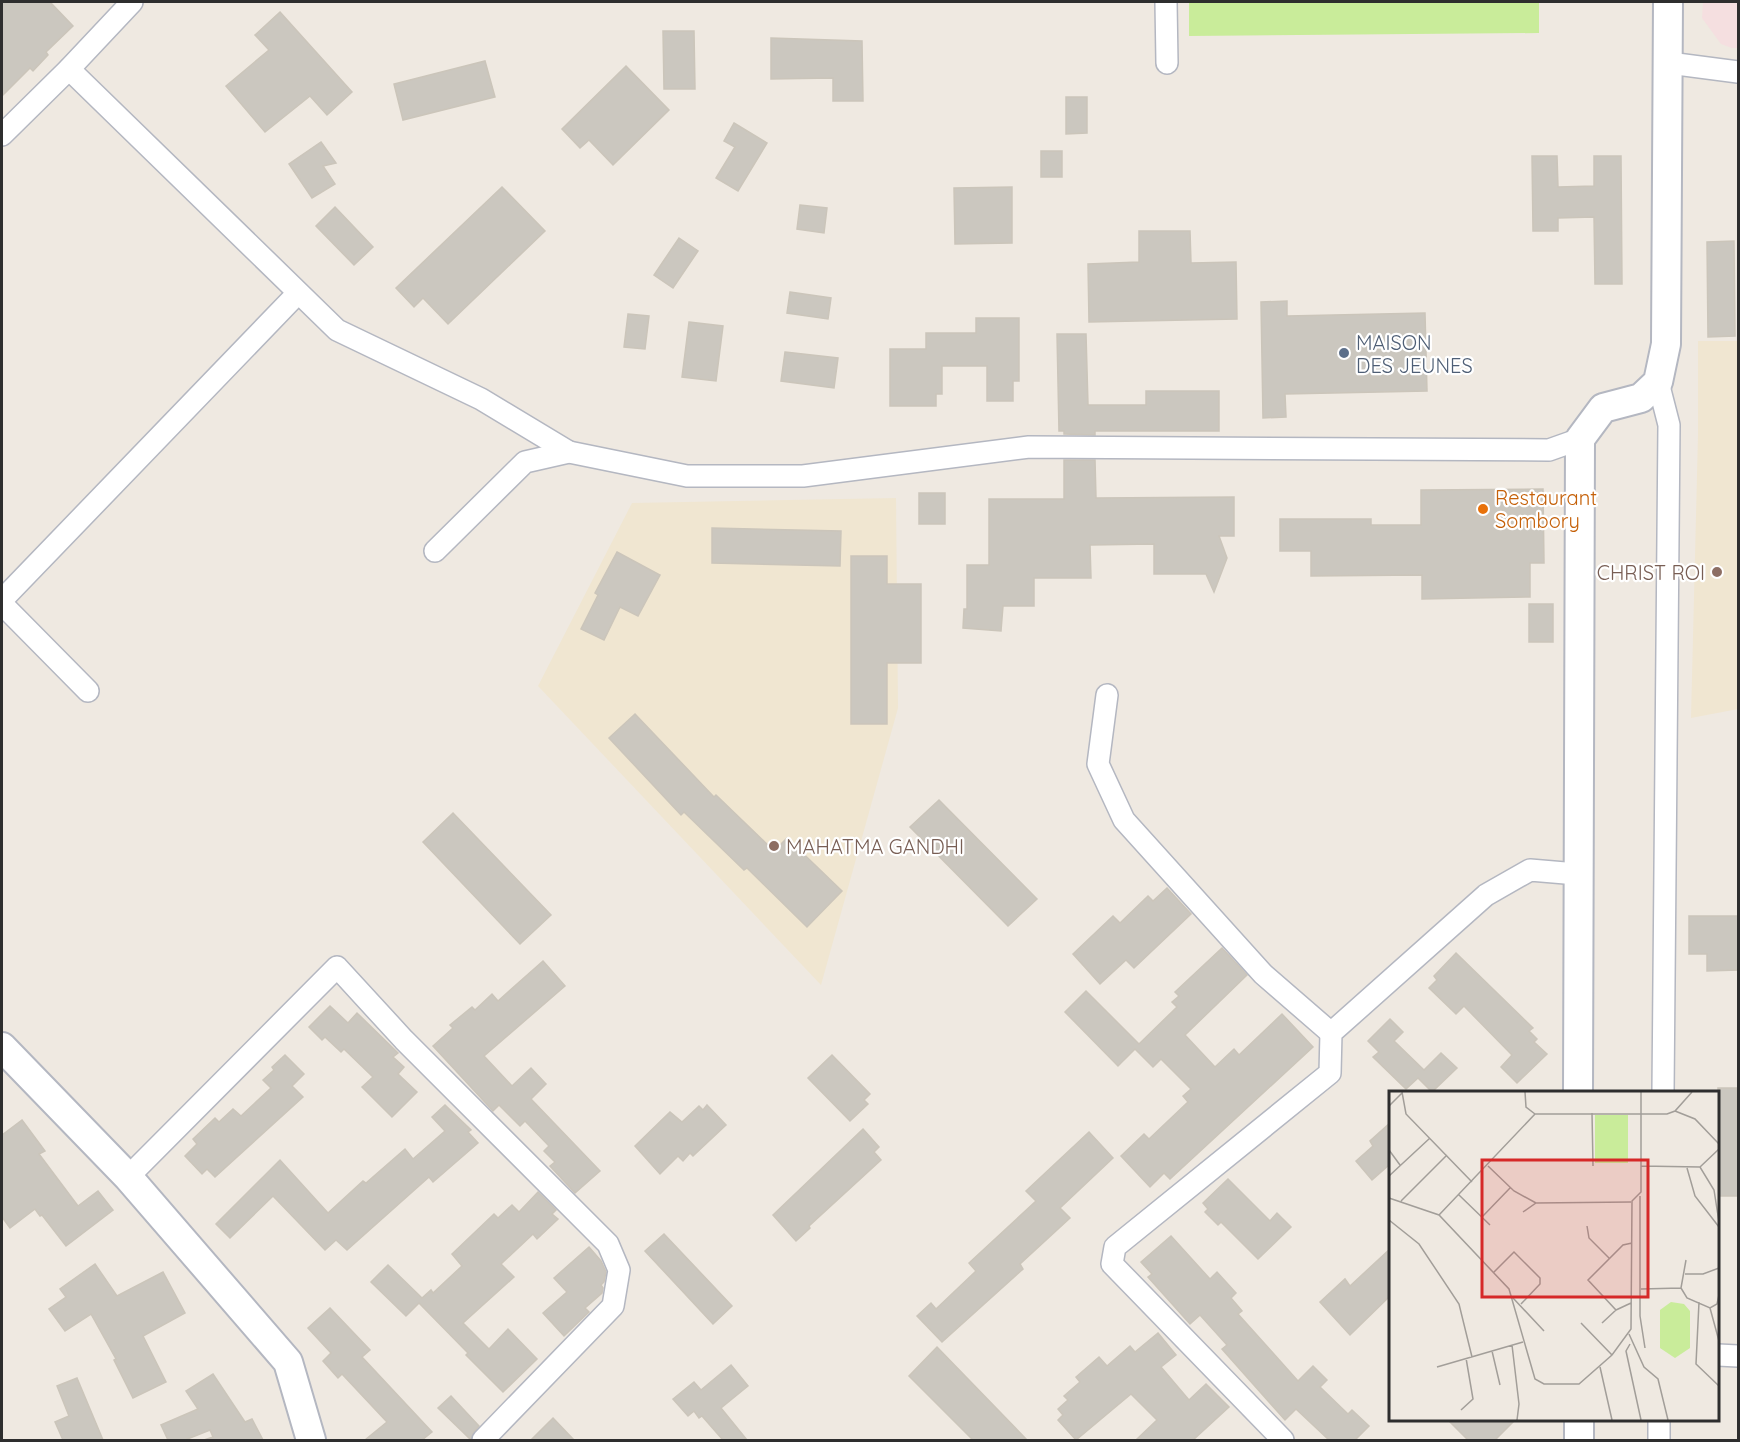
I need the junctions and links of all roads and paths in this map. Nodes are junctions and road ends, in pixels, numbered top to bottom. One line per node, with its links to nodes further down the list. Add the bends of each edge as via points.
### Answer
1 (132, 2): 6 (street)
2 (1166, 2): 4 (street)
3 (1668, 2): 5 (main road)
4 (1167, 63)
5 (1669, 63): 7 (street); 10 (main road, via 1666,344)
6 (69, 69): 8 (street); 9 (street)
7 (1738, 72)
8 (2, 135)
9 (298, 293): 12 (street, via 337,330 481,399); 14 (street)
10 (1658, 382): 11 (main road, via 1641,398 1603,408); 22 (street, via 1669,425)
11 (1580, 439): 12 (street, via 1549,450 1029,447 803,476 687,476); 18 (main road)
12 (569, 452): 13 (street, via 525,462)
13 (435, 551)
14 (2, 600)
15 (2, 604): 16 (street)
16 (87, 691)
17 (1107, 695): 19 (street, via 1098,764 1124,820 1263,974)
18 (1577, 874): 19 (street, via 1530,870 1486,894); 21 (main road)
19 (1331, 1033): 30 (street, via 1330,1073 1115,1247 1112,1264)
20 (2, 1047): 23 (main road)
21 (1578, 1091)
22 (1663, 1091)
23 (128, 1177): 28 (main road, via 288,1362); 29 (street, via 337,967 404,1040 608,1244 619,1270 613,1306)
24 (1719, 1355): 25 (street)
25 (1738, 1356)
26 (1579, 1421): 31 (main road)
27 (1659, 1421): 32 (street)
28 (310, 1440)
29 (483, 1440)
30 (1283, 1440)
31 (1579, 1440)
32 (1659, 1440)

